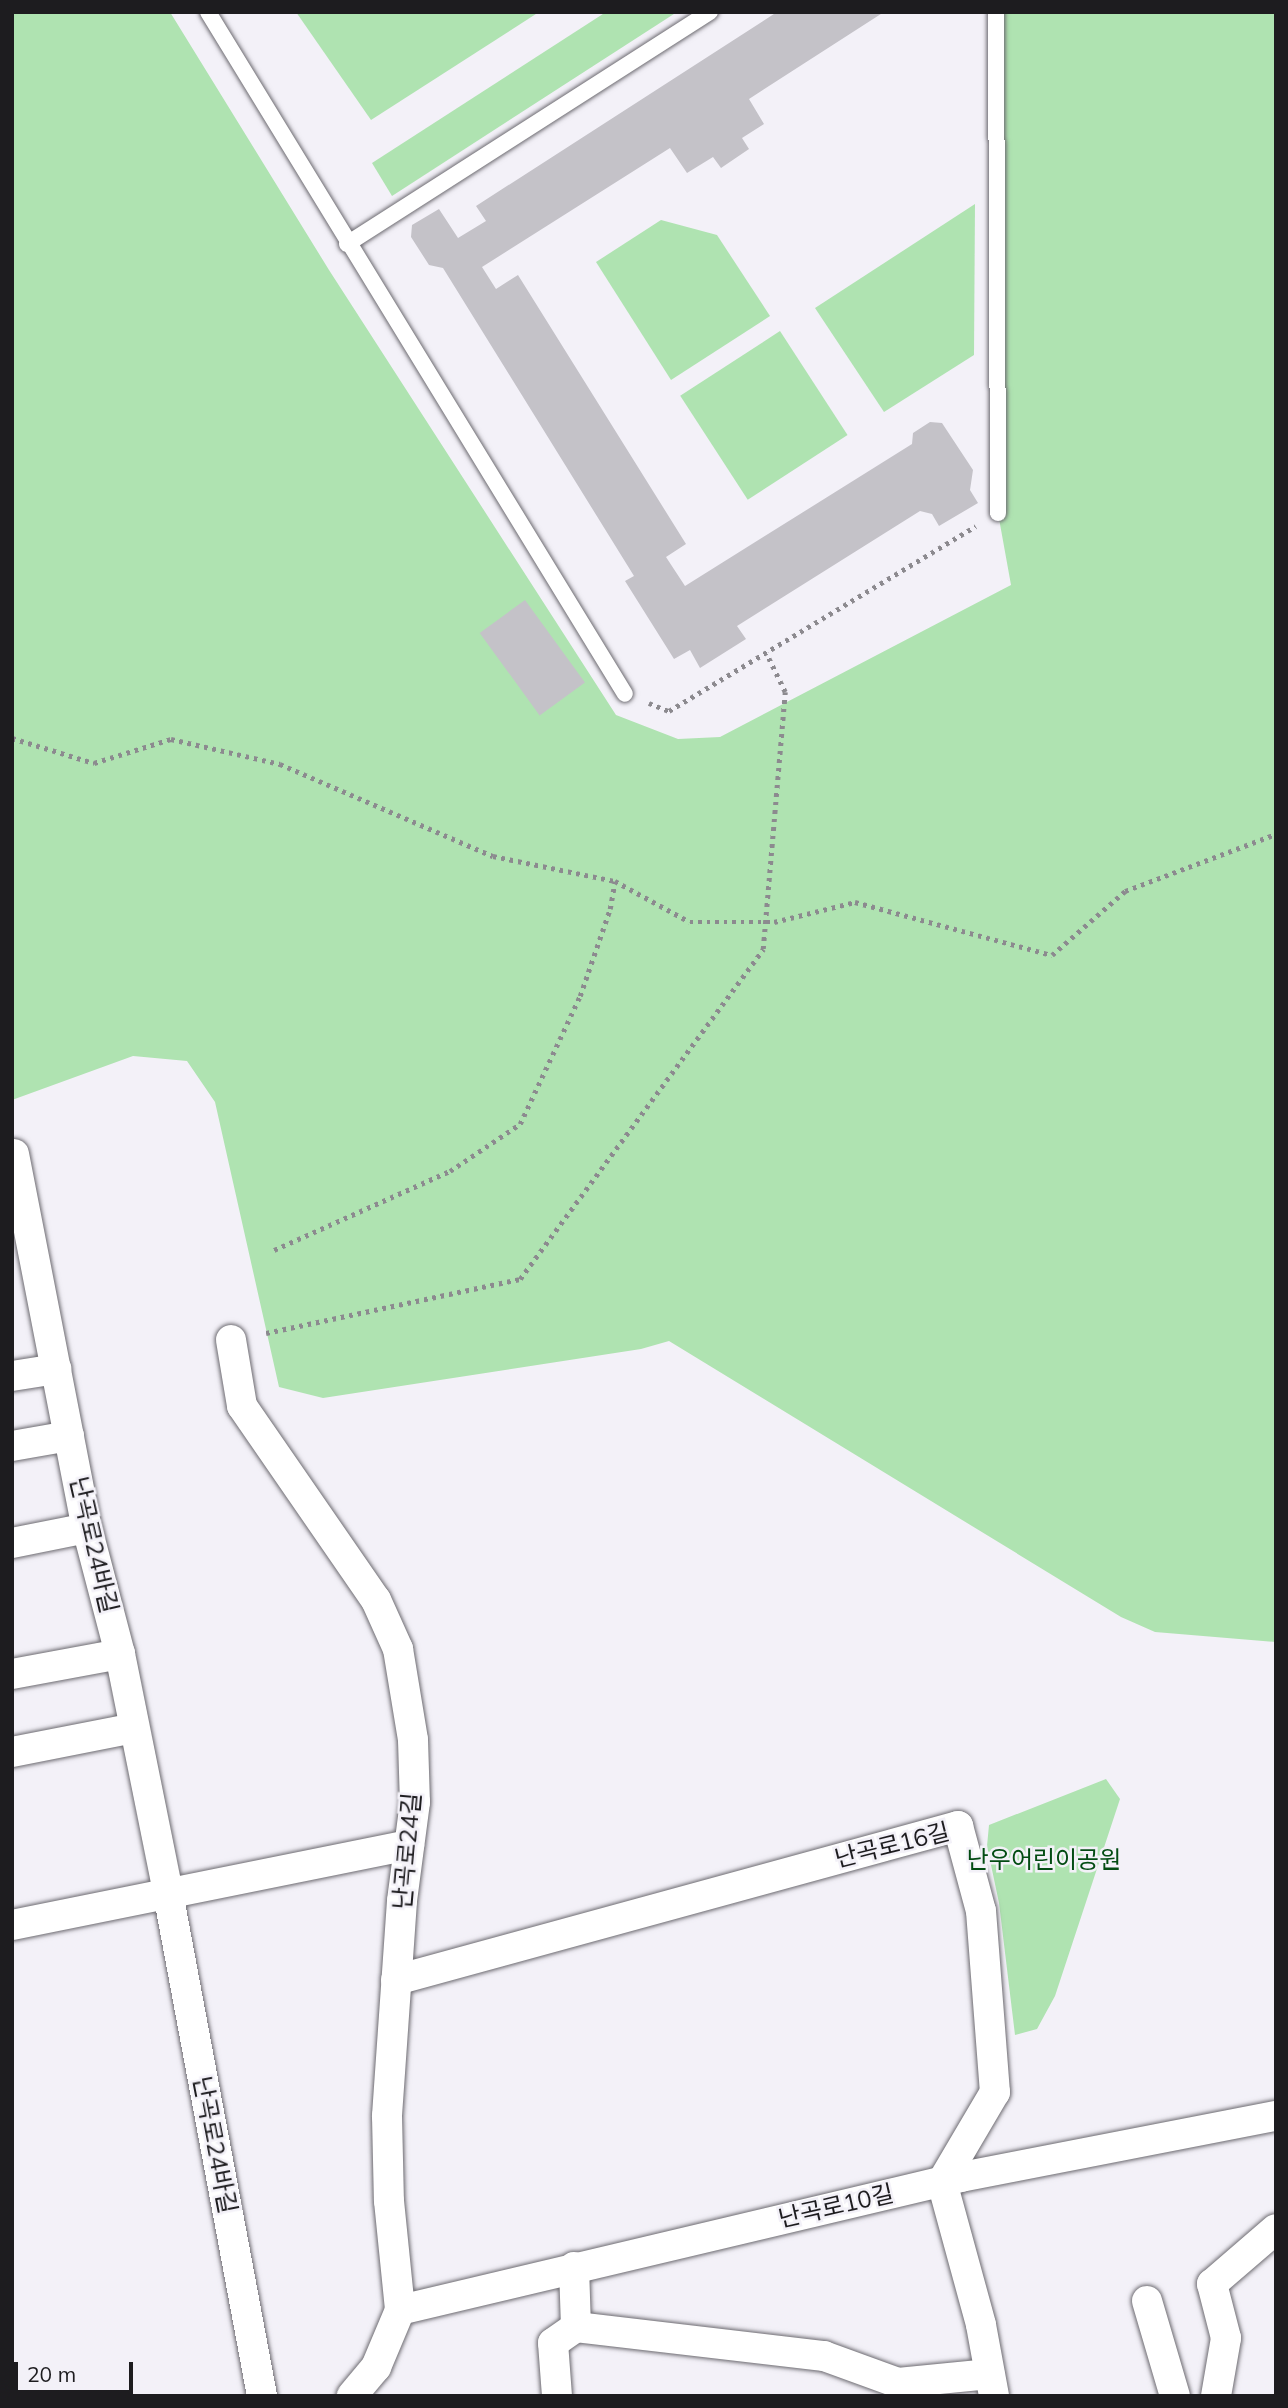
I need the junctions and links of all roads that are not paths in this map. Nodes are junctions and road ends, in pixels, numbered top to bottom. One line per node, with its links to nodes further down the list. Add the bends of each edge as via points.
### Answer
1 (208, 12): 4 (lane)
2 (710, 12): 4 (lane)
3 (996, 12): 5 (lane)
4 (347, 243): 6 (lane)
5 (998, 513)
6 (625, 694)
7 (14, 1154): 8 (street, 난곡로24바길)
8 (23, 1258): 10 (street, 난곡로24바길)
9 (231, 1340): 20 (street, 난곡로24길, via 242,1406 376,1600 398,1648 413,1740 415,1801)
10 (56, 1369): 11 (street); 12 (street, 난곡로24바길)
11 (12, 1376)
12 (69, 1436): 13 (street); 14 (street, 난곡로24바길)
13 (12, 1446)
14 (87, 1528): 15 (street); 16 (street, 난곡로24바길)
15 (12, 1542)
16 (120, 1654): 17 (street); 18 (street, 난곡로24바길)
17 (12, 1674)
18 (134, 1728): 19 (street); 21 (street, 난곡로24바길)
19 (12, 1752)
20 (409, 1845): 21 (street); 23 (street, 난곡로24길)
21 (168, 1893): 22 (street); 32 (street, 난곡로24바길)
22 (12, 1925)
23 (396, 1980): 25 (street, 난곡로16길, via 958,1826 981,1911 995,2092); 29 (street, 난곡로24길, via 387,2116 389,2201)
24 (1276, 2116): 25 (street, 난곡로10길)
25 (942, 2182): 27 (street, 난곡로10길); 31 (street, via 981,2325)
26 (1276, 2229): 36 (street, via 1212,2284 1226,2338)
27 (574, 2267): 29 (street, 난곡로10길); 30 (street)
28 (1147, 2301): 35 (street, via 1162,2366)
29 (400, 2310): 33 (street, 난곡로24길, via 376,2367)
30 (576, 2327): 31 (street, via 824,2356 898,2383); 34 (street, via 553,2343)
31 (992, 2385)
32 (262, 2396)
33 (352, 2396)
34 (557, 2396)
35 (1175, 2396)
36 (1216, 2396)

